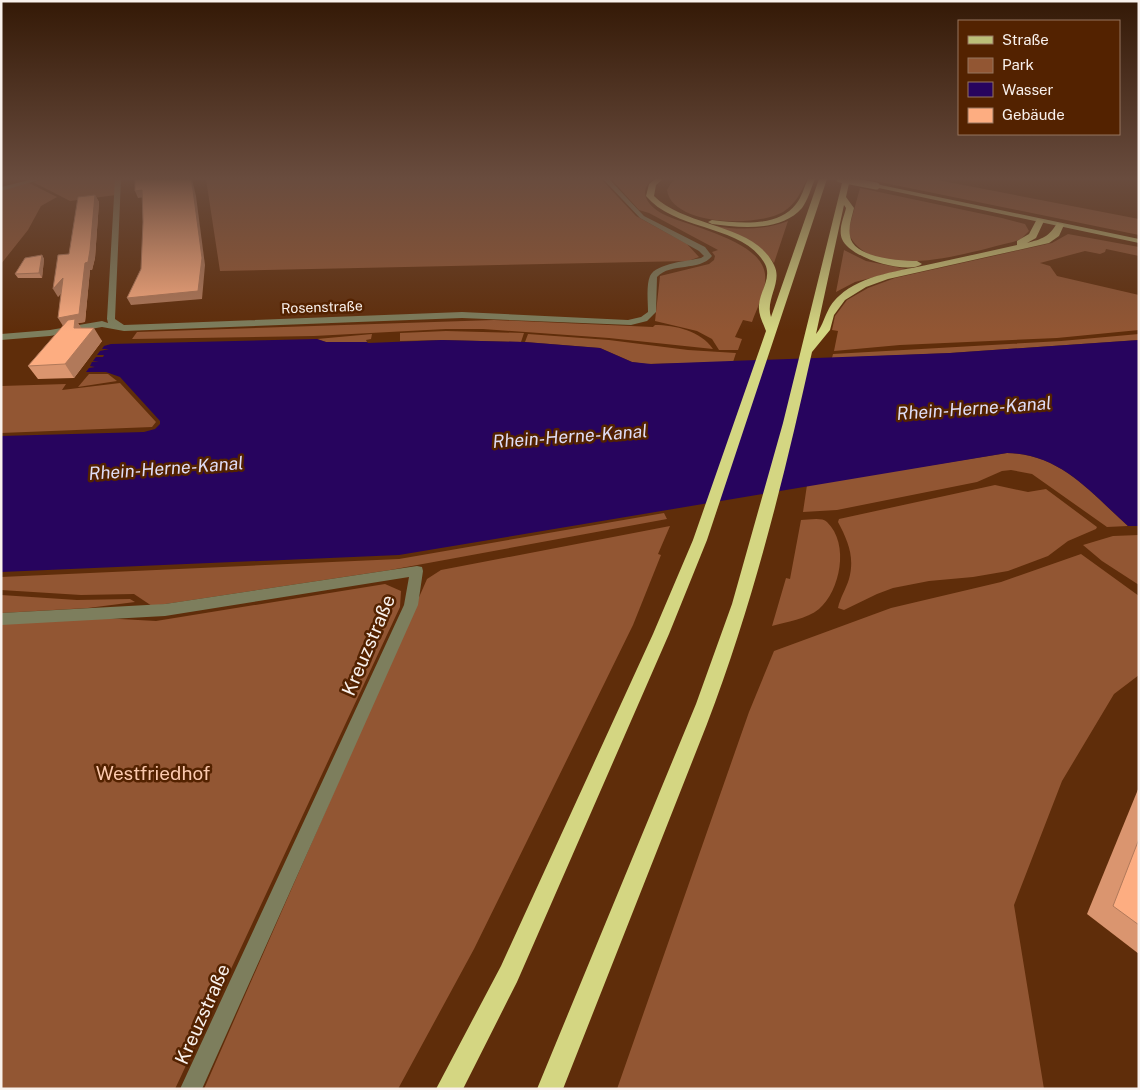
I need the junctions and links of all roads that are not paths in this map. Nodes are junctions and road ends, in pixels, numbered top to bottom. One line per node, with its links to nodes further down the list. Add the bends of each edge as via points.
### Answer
1 (115, 230): 11 (street, via 111,318 112,323)
2 (666, 230): 11 (street, Rosenstraße, via 702,249 707,257 655,273 652,277 652,312 644,319 628,323 462,315)
3 (715, 230): 12 (highway, via 762,254 770,265 771,284 763,308)
4 (806, 230): 12 (highway)
5 (833, 230): 14 (highway)
6 (846, 230): 7 (highway, via 846,239 862,254 893,263 929,263 1017,244 1033,236)
7 (1036, 230)
8 (1058, 230): 14 (highway, via 1046,241 885,277 863,286 842,298 829,315 825,330)
9 (1084, 230): 10 (main road)
10 (1139, 241)
11 (119, 326): 13 (street, Rosenstraße, via 102,324 63,332)
12 (770, 336): 17 (highway, via 700,540 661,634 509,974)
13 (1, 337)
14 (807, 351): 18 (highway, via 758,542 720,664)
15 (1, 619): 16 (street, Kreuzstraße, via 166,610 417,571 411,606)
16 (191, 1089)
17 (449, 1089)
18 (550, 1089)

